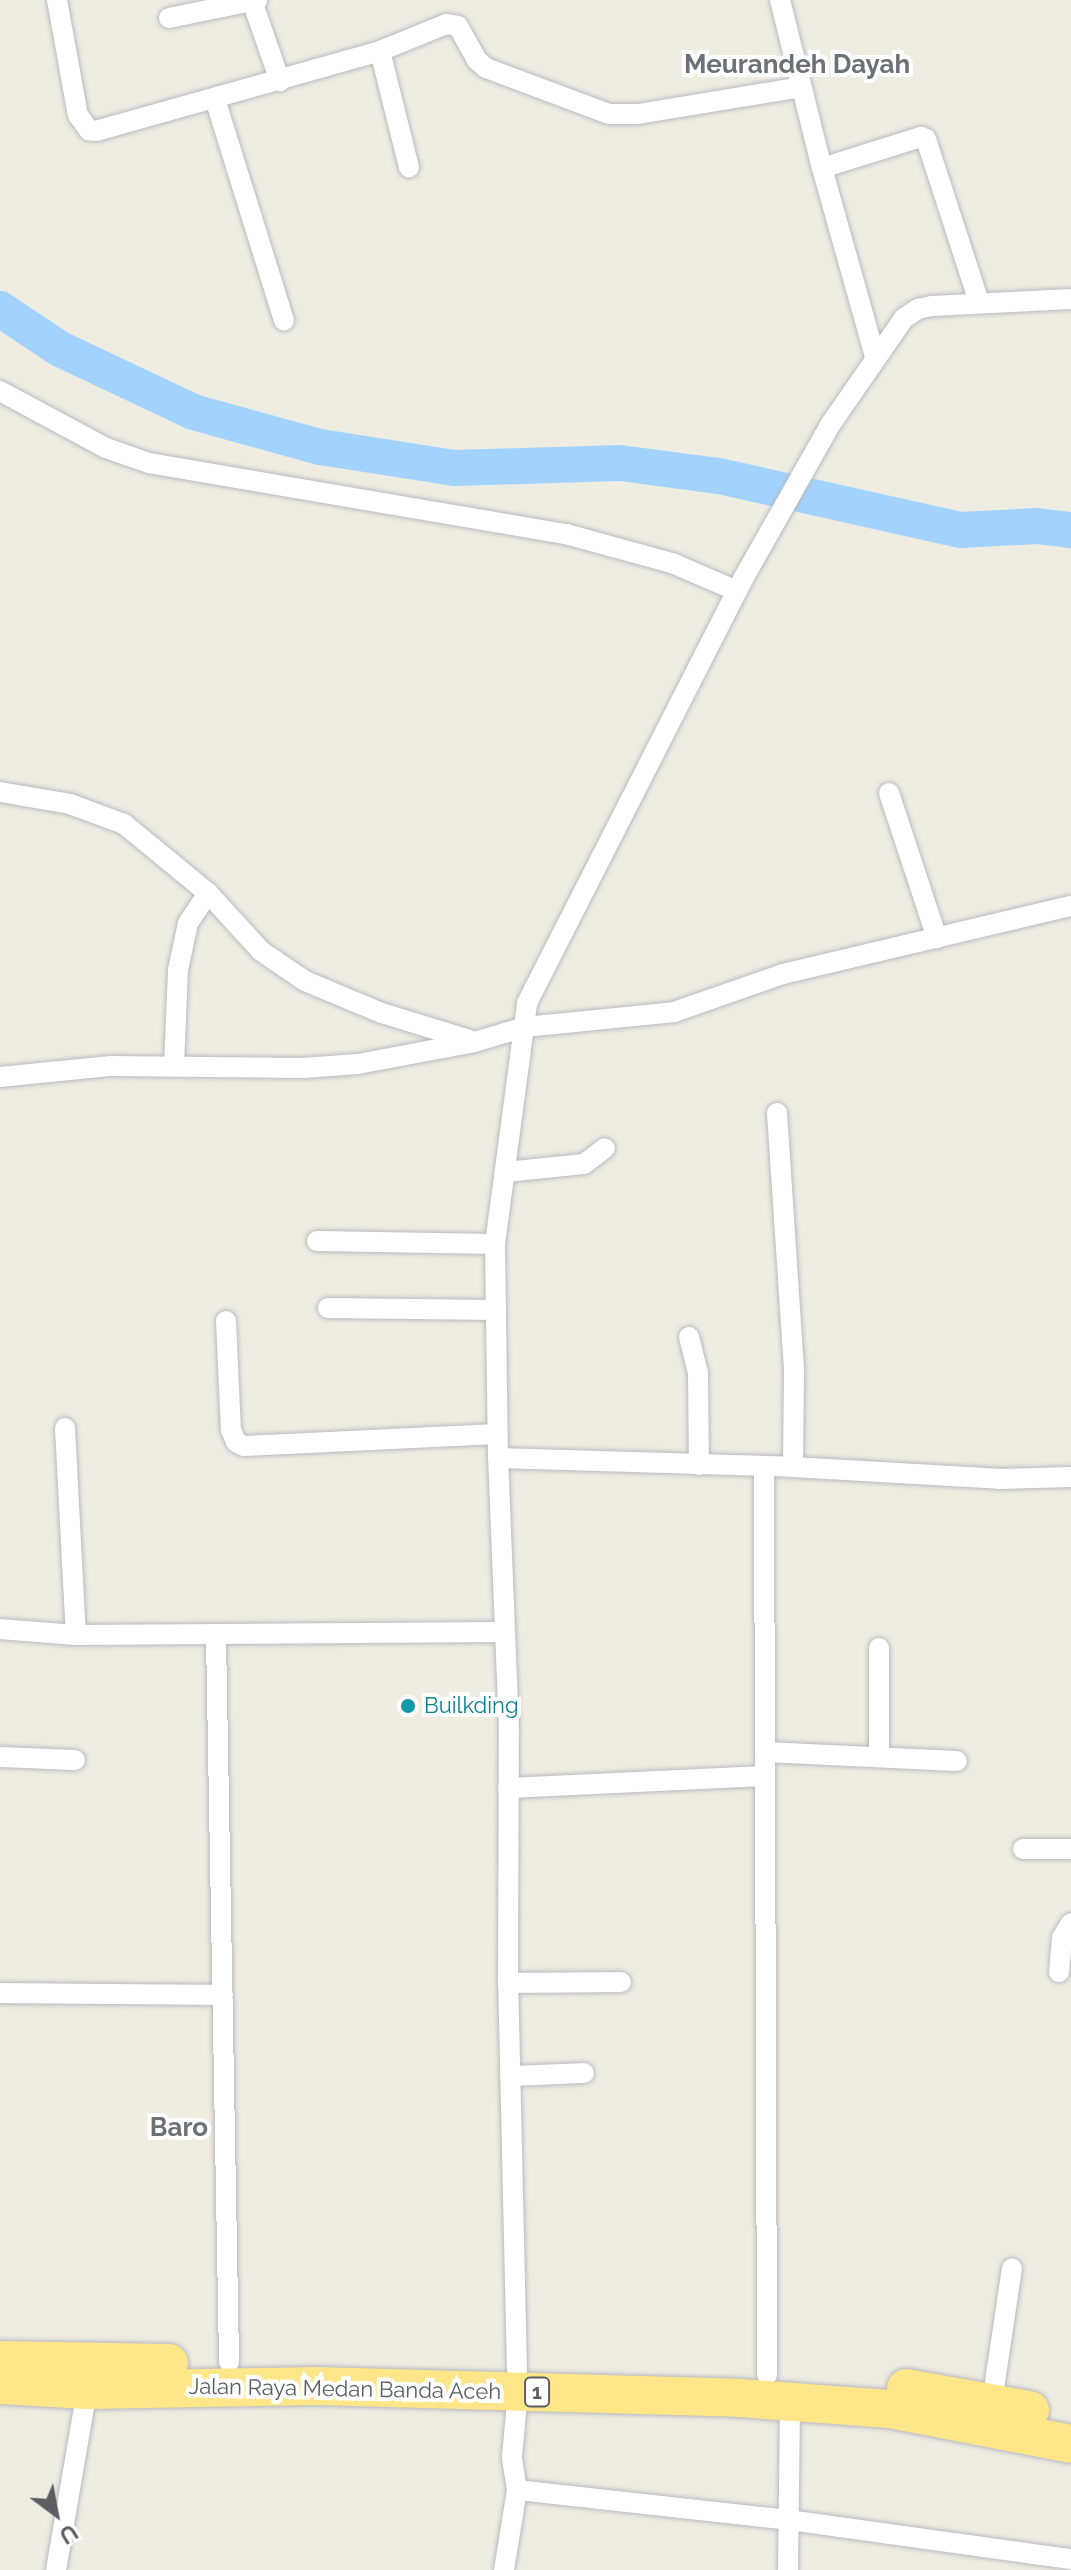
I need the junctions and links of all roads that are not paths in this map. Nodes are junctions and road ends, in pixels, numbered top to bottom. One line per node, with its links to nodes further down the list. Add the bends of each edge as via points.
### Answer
1 (57, 0): 8 (street, via 78,115 89,130)
2 (254, 0): 4 (street); 6 (street)
3 (780, 0): 7 (street)
4 (169, 18)
5 (380, 51): 6 (street); 7 (street, via 454,23 486,68 609,114 638,114); 9 (street)
6 (280, 81): 8 (street)
7 (801, 87): 10 (street)
8 (215, 99): 13 (street)
9 (409, 167)
10 (822, 168): 12 (street, via 926,139); 14 (street)
11 (1071, 299): 12 (street)
12 (979, 302): 14 (street, via 913,311)
13 (284, 321)
14 (875, 356): 16 (street)
15 (0, 391): 16 (street, via 106,448 149,463 566,534)
16 (740, 585): 22 (street, via 527,1003)
17 (0, 792): 19 (street, via 70,804 124,824)
18 (889, 793): 21 (street)
19 (208, 893): 23 (street, via 251,942 305,981); 24 (street, via 188,923 178,970)
20 (1071, 906): 21 (street)
21 (937, 938): 22 (street, via 783,974 674,1012)
22 (525, 1027): 23 (street); 28 (street)
23 (474, 1042): 24 (street, via 358,1064)
24 (174, 1066): 25 (street)
25 (0, 1077)
26 (777, 1113): 39 (street, via 794,1372)
27 (605, 1148): 28 (street, via 584,1164)
28 (506, 1172): 30 (street)
29 (317, 1241): 30 (street)
30 (495, 1244): 32 (street)
31 (328, 1308): 32 (street)
32 (496, 1310): 36 (street)
33 (226, 1321): 36 (street, via 231,1430 244,1446)
34 (689, 1337): 38 (street, via 698,1373)
35 (65, 1428): 44 (street)
36 (498, 1434): 37 (street)
37 (498, 1458): 38 (street); 43 (street)
38 (699, 1465): 40 (street)
39 (793, 1467): 40 (street); 41 (street, via 999,1479)
40 (764, 1468): 47 (street)
41 (1071, 1477)
42 (0, 1629): 44 (street)
43 (505, 1632): 45 (street); 53 (street)
44 (76, 1635): 45 (street)
45 (216, 1636): 61 (street)
46 (879, 1648): 49 (street)
47 (765, 1752): 49 (street); 52 (street)
48 (0, 1757): 50 (street)
49 (879, 1757): 51 (street)
50 (75, 1760)
51 (957, 1761)
52 (765, 1776): 53 (street); 70 (street)
53 (508, 1788): 59 (street)
54 (1023, 1849): 55 (street)
55 (1071, 1849)
56 (1071, 1923): 57 (street, via 1062,1938)
57 (1059, 1972)
58 (621, 1982): 59 (street)
59 (508, 1983): 63 (street)
60 (0, 1993): 61 (street)
61 (223, 1995): 66 (street)
62 (584, 2073): 63 (street)
63 (510, 2076): 68 (street)
64 (1012, 2268): 72 (street)
65 (0, 2360): 66 (highway, Jalan Raya Medan Banda Aceh / 1)
66 (229, 2362): 67 (highway, Jalan Raya Medan Banda Aceh / 1)
67 (407, 2378): 68 (highway, Jalan Raya Medan Banda Aceh / 1); 71 (highway, Jalan Raya Medan Banda Aceh / 1)
68 (517, 2381): 70 (highway, Jalan Raya Medan Banda Aceh / 1); 75 (street, via 512,2457)
69 (0, 2385): 71 (highway, Jalan Raya Medan Banda Aceh / 1)
70 (778, 2388): 72 (highway, Jalan Raya Medan Banda Aceh / 1, via 897,2387); 74 (highway, Jalan Raya Medan Banda Aceh / 1); 76 (street)
71 (87, 2390): 78 (street)
72 (992, 2402): 73 (highway, Jalan Raya Medan Banda Aceh / 1)
73 (1071, 2419)
74 (1071, 2444)
75 (517, 2490): 76 (street); 79 (street)
76 (789, 2520): 77 (street); 80 (street)
77 (1071, 2559)
78 (56, 2570)
79 (504, 2570)
80 (788, 2570)

